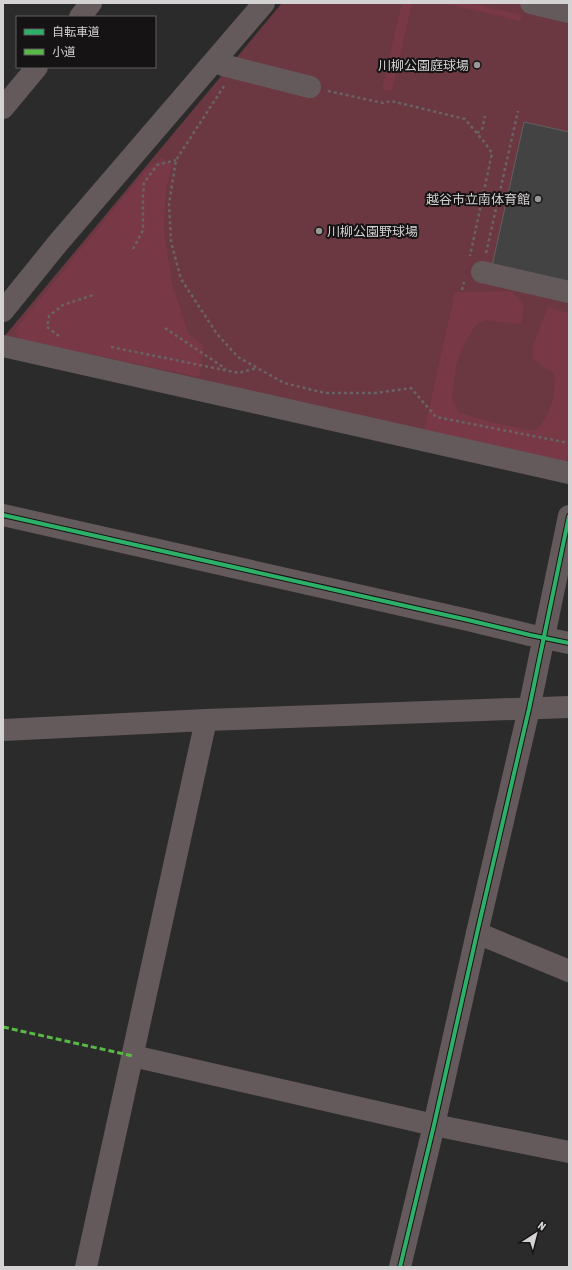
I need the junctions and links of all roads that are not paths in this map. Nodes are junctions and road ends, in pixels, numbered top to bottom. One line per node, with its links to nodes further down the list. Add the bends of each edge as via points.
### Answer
1 (92, 3): 5 (street)
2 (264, 3): 6 (street)
3 (531, 3): 4 (street)
4 (569, 12)
5 (81, 16)
6 (225, 64): 8 (street); 12 (street, via 58,243)
7 (36, 68): 9 (street)
8 (310, 87)
9 (3, 108)
10 (472, 269): 11 (street)
11 (569, 292)
12 (3, 311)
13 (3, 346): 14 (street)
14 (569, 473)
15 (3, 515): 17 (street)
16 (569, 516): 17 (street)
17 (543, 637): 18 (street); 20 (street)
18 (569, 643)
19 (569, 707): 20 (street)
20 (529, 709): 21 (street); 23 (street)
21 (206, 720): 22 (street); 25 (street)
22 (3, 730)
23 (477, 933): 24 (street); 26 (street)
24 (569, 971)
25 (133, 1056): 26 (street); 28 (street)
26 (434, 1125): 27 (street); 29 (street)
27 (569, 1152)
28 (86, 1267)
29 (400, 1267)

